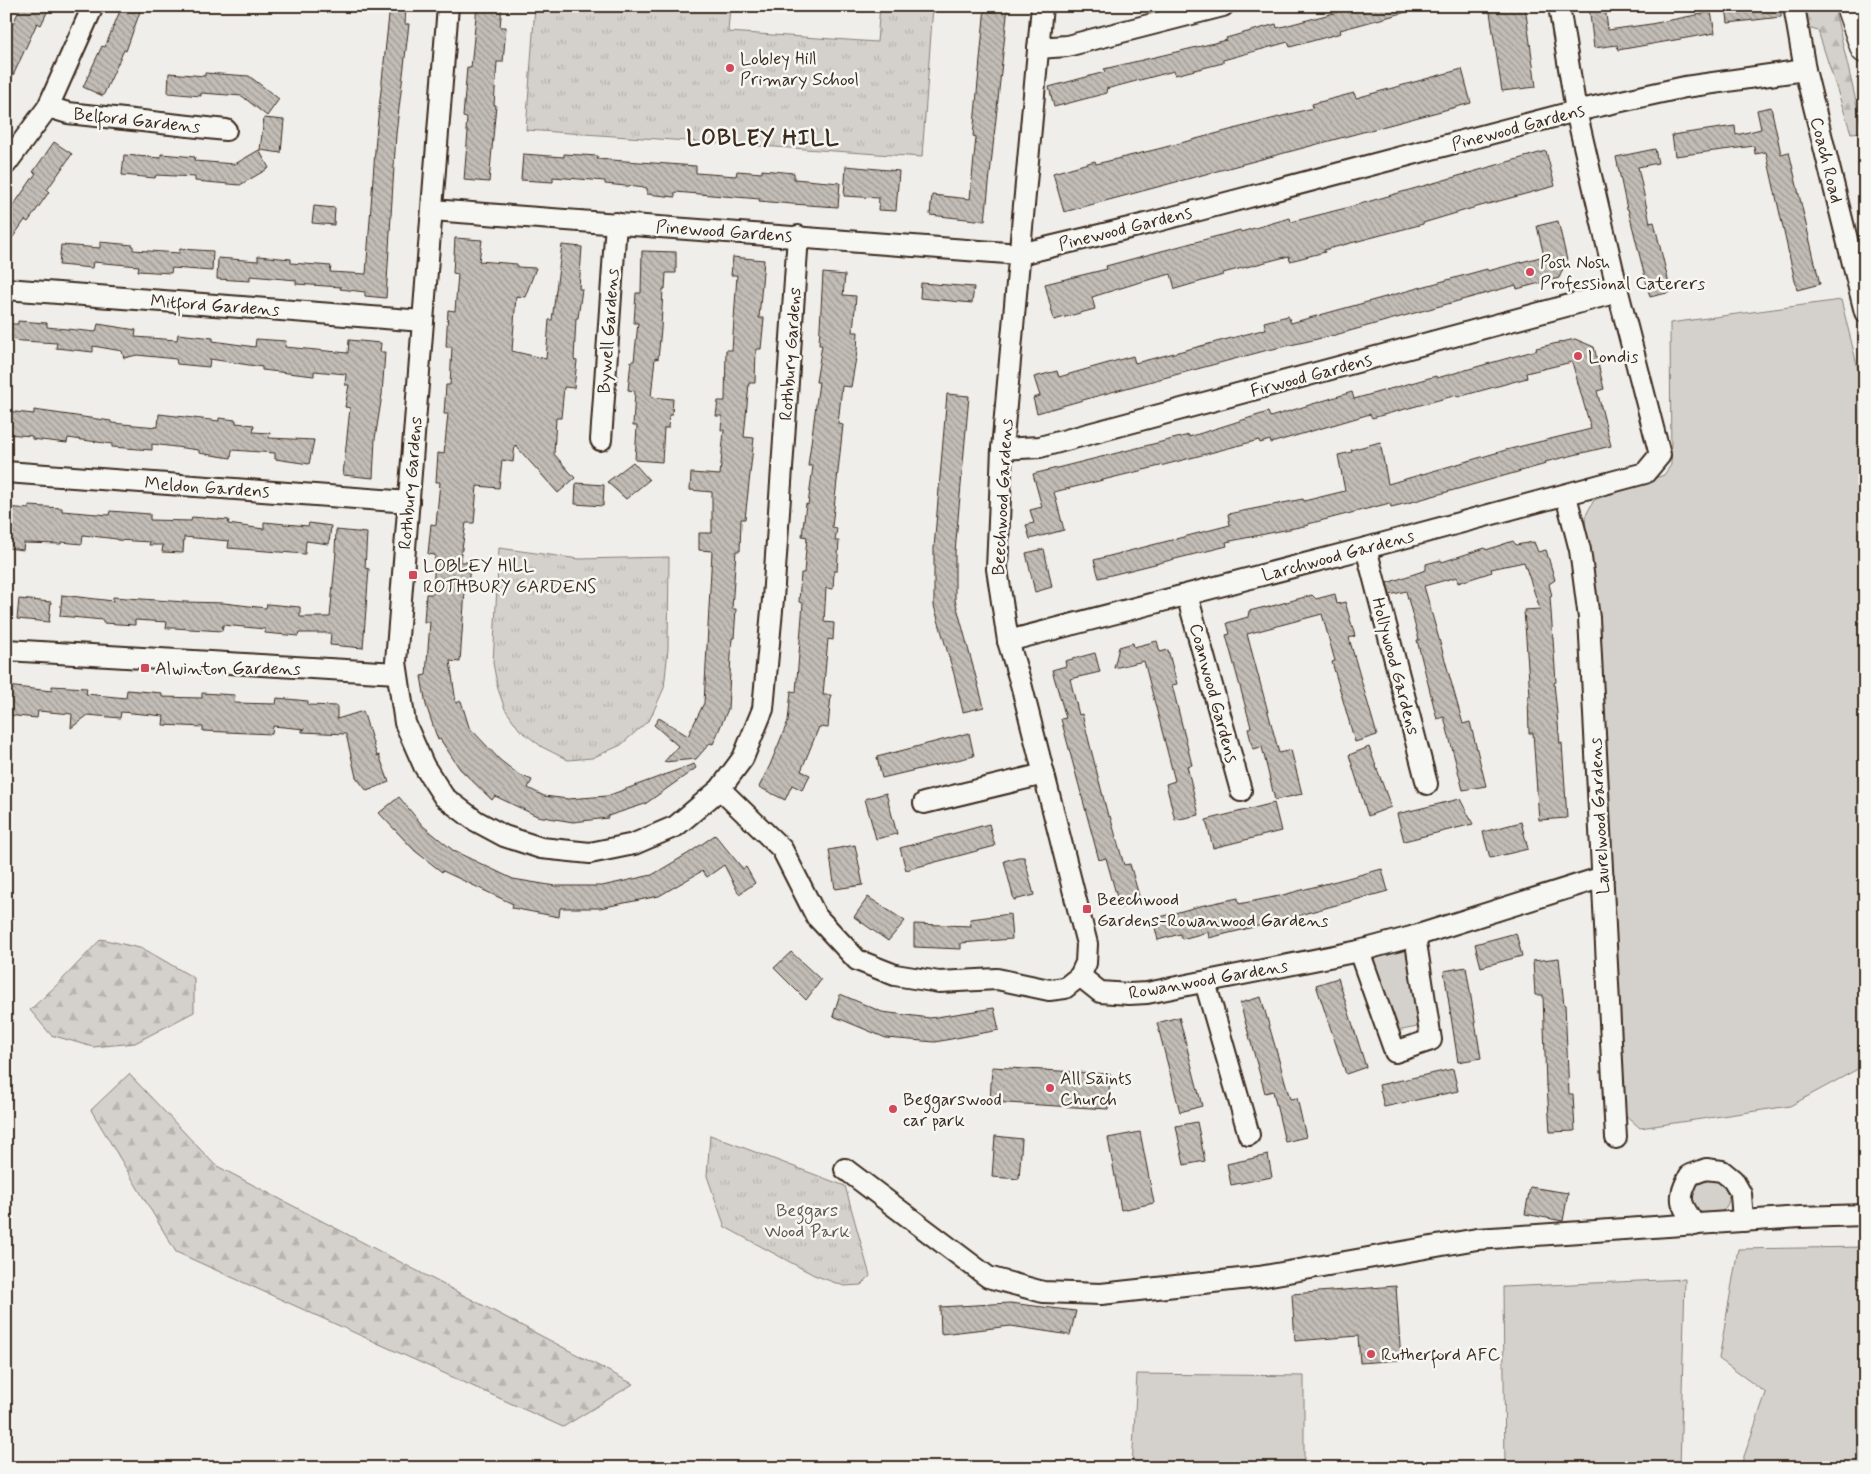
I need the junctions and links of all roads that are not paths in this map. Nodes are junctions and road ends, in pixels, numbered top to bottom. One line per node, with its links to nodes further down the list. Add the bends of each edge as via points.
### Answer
1 (93, 6): 11 (street)
2 (448, 6): 15 (street, Rothbury Gardens)
3 (1042, 6): 8 (street, Beechwood Gardens)
4 (1223, 6): 8 (street, via 1067,46)
5 (1559, 6): 12 (street)
6 (1794, 6): 10 (street, Coach Road)
7 (1850, 6): 9 (highway)
8 (1038, 48): 18 (street, Beechwood Gardens)
9 (1865, 49)
10 (1805, 70): 12 (street, Pinewood Gardens, via 1685,86); 21 (street, Coach Road)
11 (48, 107): 13 (street, Belford Gardens, via 68,113); 14 (street)
12 (1576, 111): 18 (street, Pinewood Gardens); 20 (street)
13 (226, 130)
14 (6, 164)
15 (432, 210): 16 (street, Pinewood Gardens); 22 (street, Rothbury Gardens)
16 (616, 223): 17 (street, Pinewood Gardens); 23 (street, Bywell Gardens)
17 (798, 236): 18 (street, Pinewood Gardens); 35 (street, Rothbury Gardens, via 763,709 743,758)
18 (1020, 254): 24 (street, Beechwood Gardens)
19 (6, 289): 22 (street, Mitford Gardens)
20 (1618, 292): 24 (street, Firwood Gardens, via 1040,447); 26 (street, Larchwood Gardens, via 1660,455 1645,473)
21 (1865, 312)
22 (423, 321): 27 (street, Rothbury Gardens)
23 (601, 440)
24 (1002, 449): 30 (street, Beechwood Gardens, via 997,569)
25 (6, 472): 27 (street, Meldon Gardens)
26 (1566, 496): 28 (street, Larchwood Gardens); 38 (street, Laurelwood Gardens, via 1580,550 1589,618)
27 (409, 502): 32 (street, Rothbury Gardens)
28 (1366, 548): 29 (street, Larchwood Gardens); 34 (street, Hollywood Gardens)
29 (1187, 595): 30 (street, Larchwood Gardens); 36 (street, Coanwood Gardens)
30 (1008, 641): 33 (street, Beechwood Gardens)
31 (6, 650): 32 (street)
32 (397, 673): 35 (street, Rothbury Gardens, via 405,723 424,766 444,796 476,821 504,836 541,848 590,854 634,844 676,826)
33 (1044, 774): 37 (street); 41 (street, Beechwood Gardens, via 1087,944 1086,963)
34 (1427, 784)
35 (720, 789): 41 (street, via 782,849 816,916 857,960 895,975 930,981 997,979 1048,990 1065,988)
36 (1241, 791)
37 (924, 803)
38 (1603, 877): 39 (street, Rowanwood Gardens); 44 (street, Laurelwood Gardens)
39 (1415, 936): 40 (street, Rowanwood Gardens); 40 (street, via 1431,1040 1395,1052)
40 (1359, 951): 42 (street, Rowanwood Gardens)
41 (1080, 976): 42 (street, Rowanwood Gardens, via 1100,992 1129,994)
42 (1205, 982): 43 (street)
43 (1249, 1135)
44 (1616, 1138)
45 (845, 1169): 48 (street, via 988,1277 1043,1292 1101,1294 1259,1277 1477,1239)
46 (1865, 1215): 47 (street)
47 (1743, 1221): 48 (street); 48 (street, via 1741,1194 1733,1180 1722,1171 1706,1169 1690,1175 1682,1191 1683,1208)
48 (1695, 1225)

